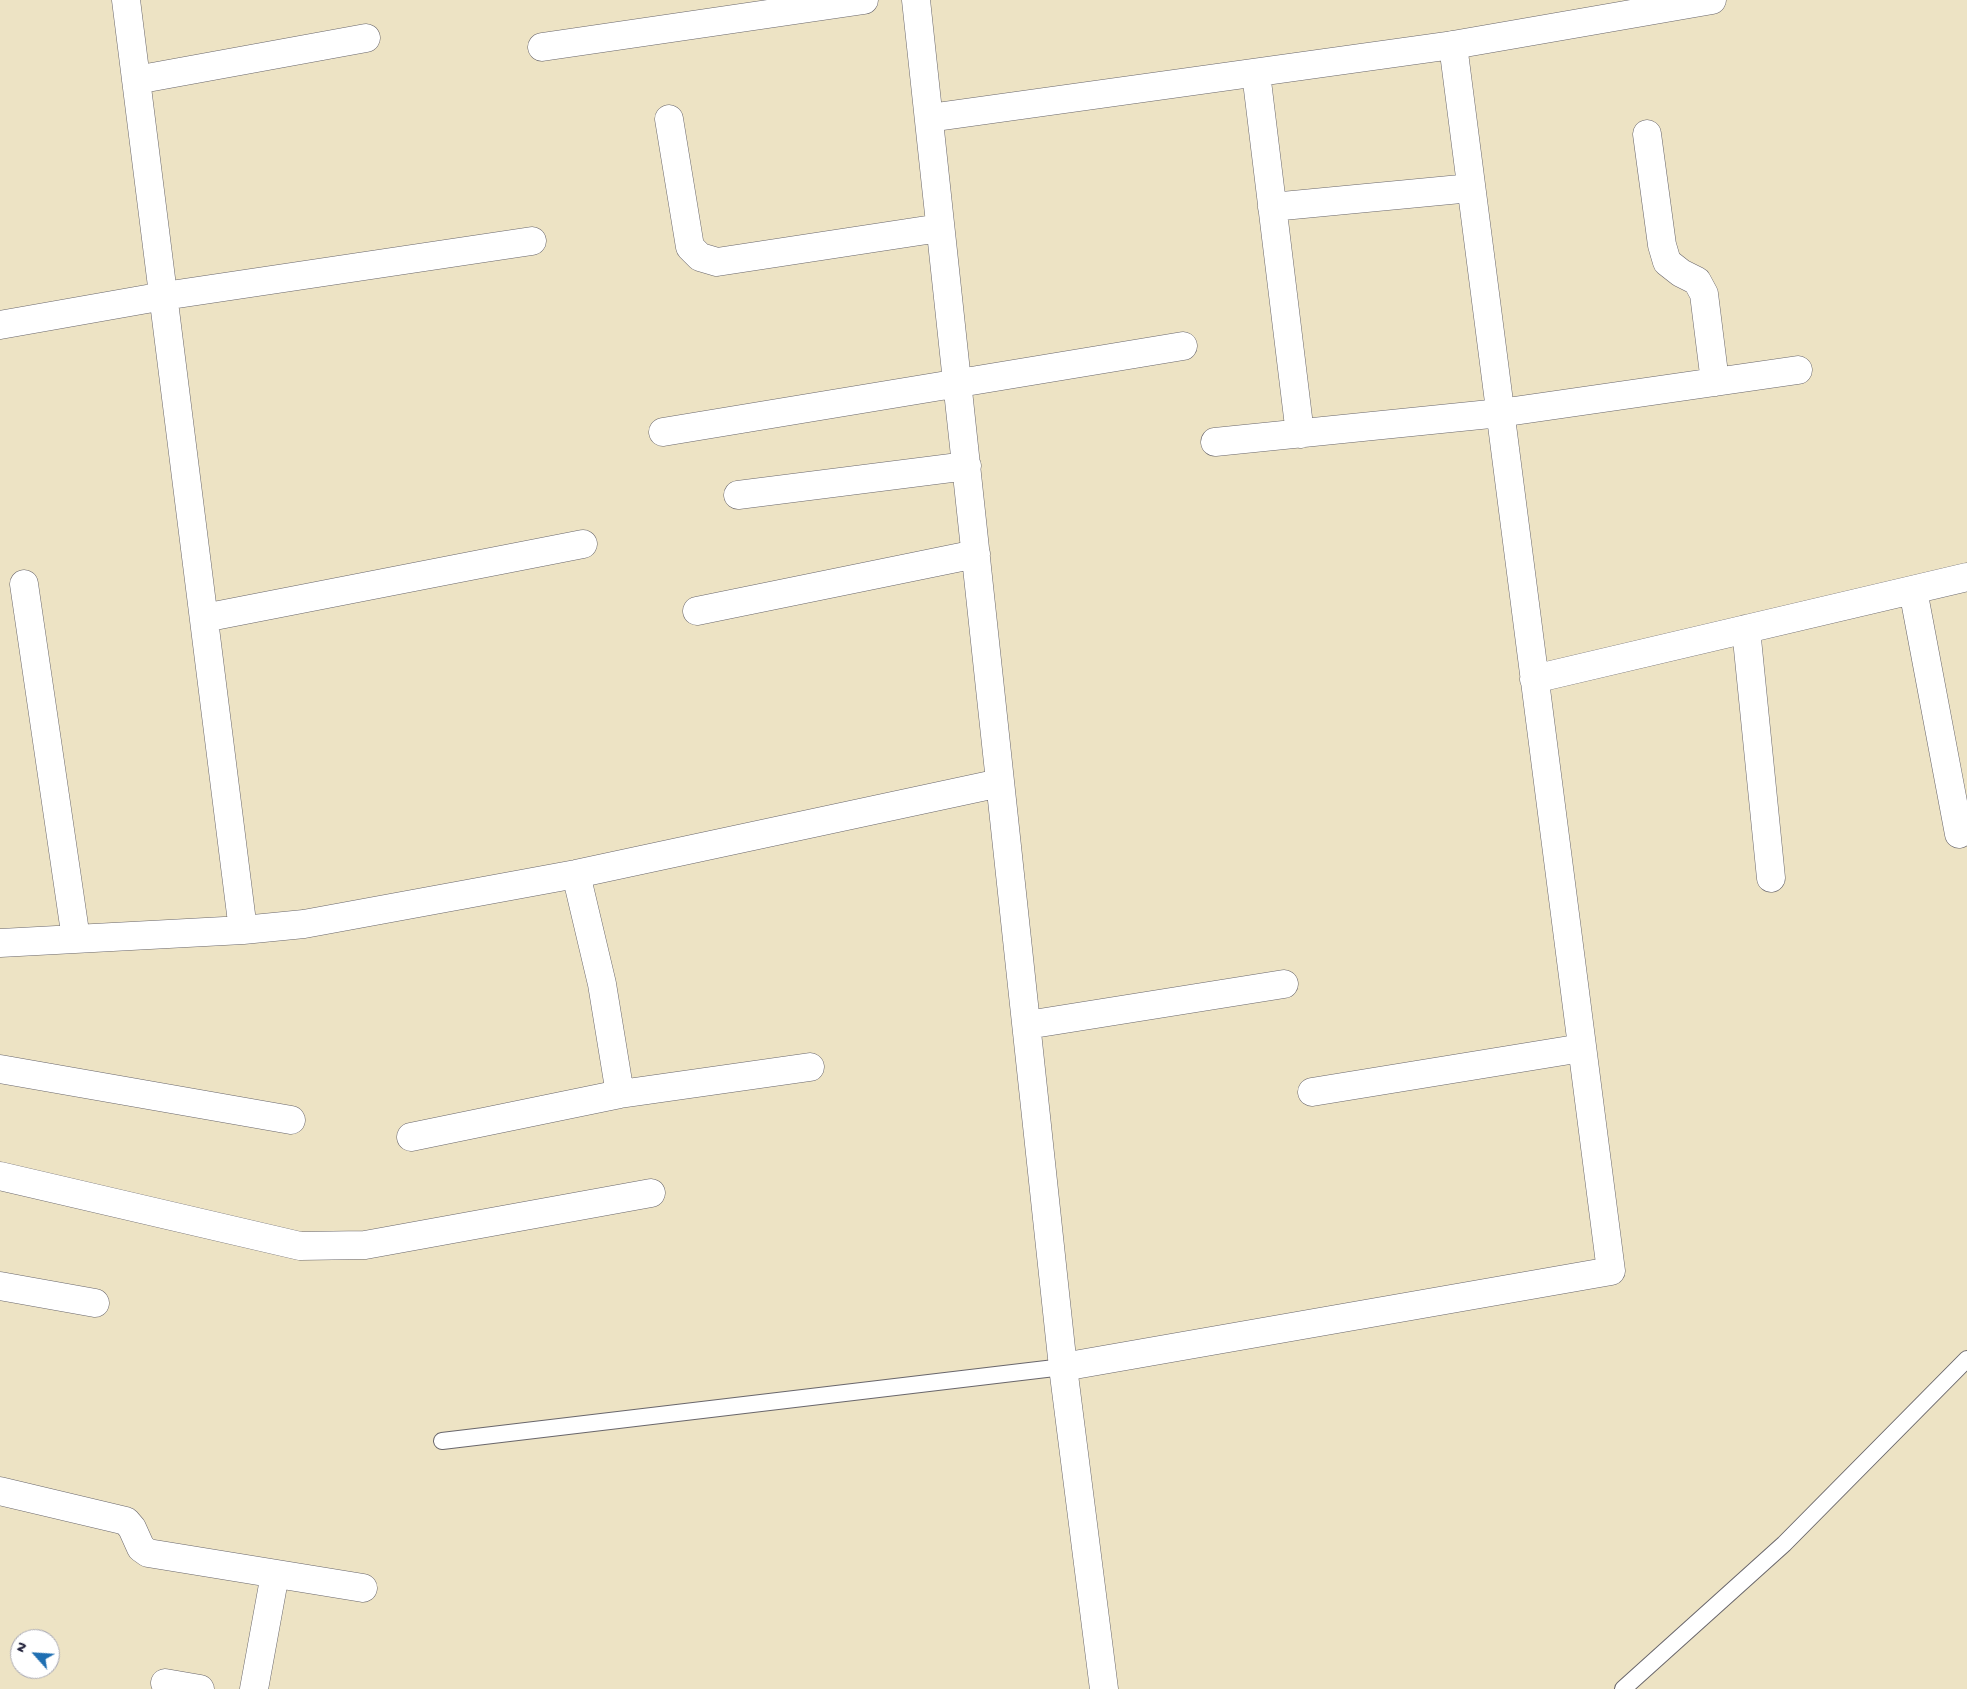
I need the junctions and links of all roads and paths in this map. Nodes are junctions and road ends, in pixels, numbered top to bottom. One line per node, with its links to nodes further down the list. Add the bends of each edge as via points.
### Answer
1 (126, 0): 10 (street)
2 (864, 0): 8 (street)
3 (916, 0): 11 (street)
4 (1712, 0): 5 (street)
5 (1654, 5): 7 (street)
6 (366, 38): 10 (street)
7 (1453, 45): 9 (street); 14 (street)
8 (542, 47)
9 (1256, 73): 11 (street); 15 (street)
10 (136, 80): 18 (street)
11 (929, 118): 16 (street)
12 (669, 120): 16 (street, via 690,247 700,258 717,262)
13 (1647, 134): 22 (street, via 1662,245 1667,262 1697,281 1704,294)
14 (1471, 188): 15 (street); 24 (street)
15 (1272, 207): 26 (street)
16 (940, 228): 23 (street)
17 (532, 242): 18 (street)
18 (164, 296): 19 (street); 36 (street)
19 (0, 325)
20 (1183, 346): 23 (street)
21 (1798, 370): 22 (street)
22 (1715, 382): 24 (street)
23 (957, 383): 25 (street); 28 (street)
24 (1500, 413): 26 (street); 38 (street)
25 (663, 432)
26 (1300, 434): 27 (street)
27 (1215, 442)
28 (967, 466): 29 (street); 31 (street)
29 (738, 495)
30 (583, 544): 36 (street)
31 (976, 554): 35 (street); 39 (street)
32 (1967, 577): 34 (street)
33 (24, 584): 44 (street)
34 (1914, 590): 37 (street); 40 (street)
35 (697, 611)
36 (204, 618): 43 (street)
37 (1746, 629): 38 (street); 42 (street)
38 (1534, 679): 48 (street)
39 (1000, 783): 41 (street); 47 (street)
40 (1959, 834)
41 (576, 874): 43 (street, via 304,924); 52 (street, via 602,984)
42 (1770, 878)
43 (243, 930): 44 (street)
44 (76, 939): 45 (street)
45 (0, 943)
46 (1284, 984): 47 (street)
47 (1027, 1025): 60 (street)
48 (1582, 1048): 51 (street); 60 (street, via 1611,1271)
49 (810, 1067): 52 (street)
50 (0, 1069): 53 (street)
51 (1312, 1092)
52 (620, 1094): 54 (street)
53 (291, 1120)
54 (411, 1137)
55 (0, 1176): 56 (street, via 300,1246 365,1245)
56 (651, 1193)
57 (0, 1286): 58 (street)
58 (95, 1303)
59 (1967, 1358): 69 (lane, via 1784,1544)
60 (1063, 1367): 61 (lane); 68 (street)
61 (442, 1441)
62 (0, 1492): 63 (street, via 126,1521 141,1548 148,1553)
63 (275, 1574): 64 (street); 67 (street)
64 (363, 1588)
65 (165, 1683): 66 (street)
66 (200, 1689)
67 (254, 1689)
68 (1104, 1689)
69 (1623, 1689)

